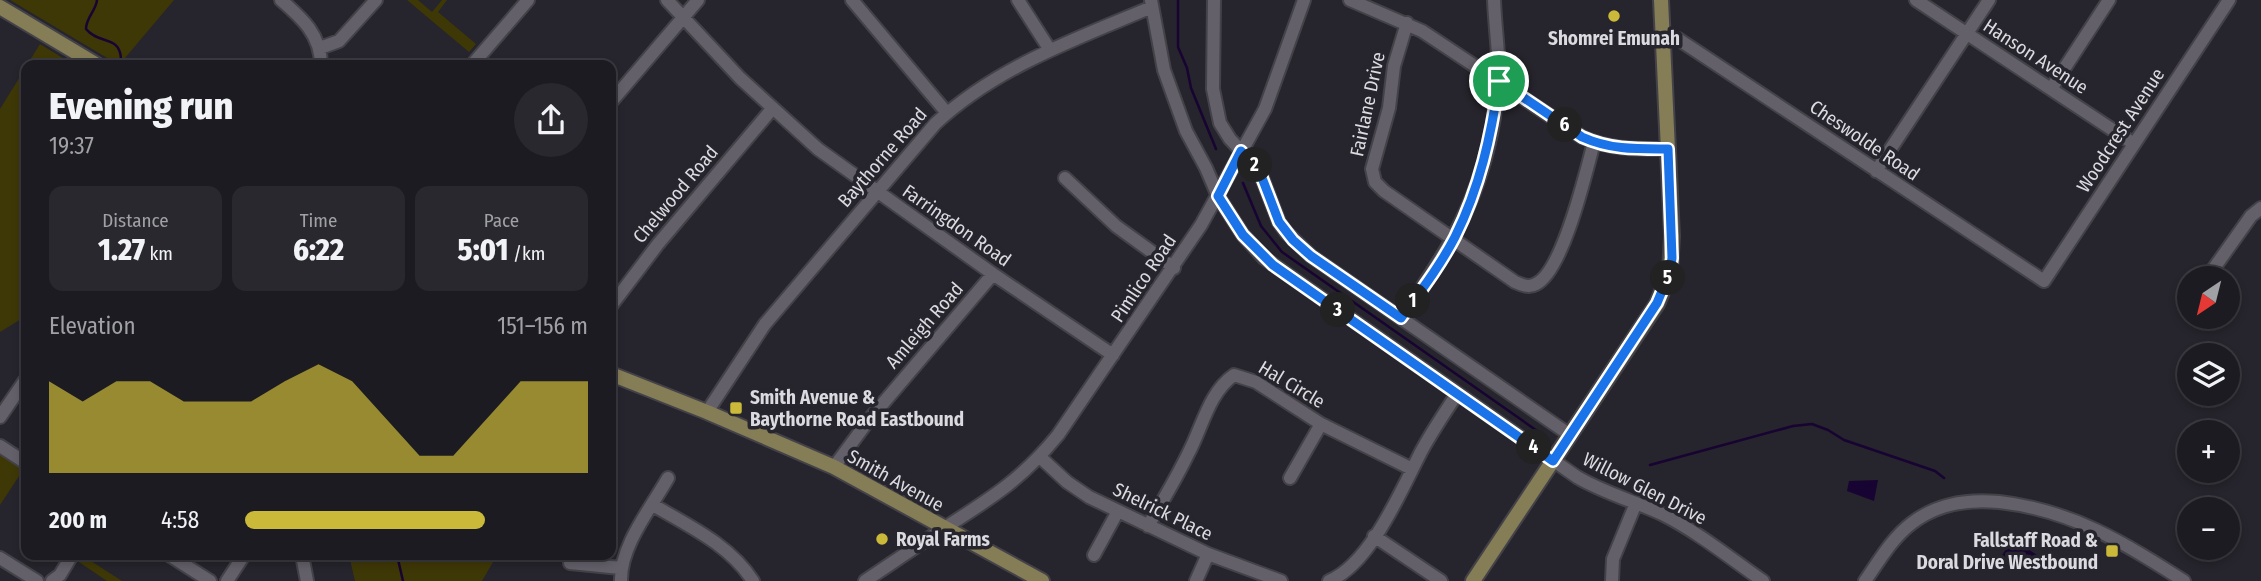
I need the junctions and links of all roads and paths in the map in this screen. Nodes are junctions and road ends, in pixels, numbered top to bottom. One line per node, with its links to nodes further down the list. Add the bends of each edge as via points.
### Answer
1 (281, 0): 23 (street, via 304,20)
2 (376, 0): 23 (street, via 339,41)
3 (528, 0): 27 (street)
4 (667, 0): 19 (street, Farringdon Road)
5 (698, 0): 19 (street)
6 (852, 0): 32 (street)
7 (1018, 0): 24 (street)
8 (1214, 0): 36 (street, Willow Glen Drive, via 1215,103 1224,131)
9 (1304, 0): 36 (street, Pimlico Road, via 1265,108)
10 (1350, 0): 20 (street)
11 (1493, 0): 28 (street)
12 (1661, 0): 22 (main road)
13 (1916, 0): 21 (street, Hanson Avenue)
14 (1989, 0): 21 (street)
15 (2109, 0): 29 (street)
16 (2223, 2): 34 (street, Woodcrest Avenue)
17 (1152, 4): 24 (street, Baythorne Road); 40 (street, Willow Glen Drive, via 1170,89)
18 (0, 7): 25 (main road)
19 (683, 18): 30 (street); 31 (street, Farringdon Road)
20 (1407, 23): 28 (street); 42 (street, Fairlane Drive, via 1372,169 1375,182 1384,191)
21 (1967, 34): 29 (street, Hanson Avenue); 37 (street)
22 (1663, 37): 35 (main road); 37 (street, Cheswolde Road, via 1678,39)
23 (320, 48): 26 (street)
24 (1050, 51): 32 (street, Baythorne Road, via 983,86)
25 (89, 60)
26 (321, 60)
27 (476, 60)
28 (1499, 81): 33 (street); 42 (street, via 1488,148)
29 (2051, 89): 34 (street, Hanson Avenue)
30 (616, 96)
31 (772, 109): 39 (street, Farringdon Road); 47 (street, Chelwood Road)
32 (947, 113): 39 (street, Baythorne Road)
33 (1594, 142): 35 (street, via 1626,149); 42 (street, via 1573,216 1549,272 1538,284 1515,282)
34 (2134, 144): 46 (street, Woodcrest Avenue)
35 (1668, 149): 56 (main road, via 1672,258 1665,286)
36 (1241, 151): 40 (street, Pimlico Road); 48 (street, Willow Glen Drive, via 1259,170 1279,222 1293,240)
37 (1876, 171): 46 (street, Cheswolde Road)
38 (1065, 178): 44 (street, via 1116,226)
39 (876, 192): 45 (street, Farringdon Road); 53 (street, Baythorne Road, via 765,324)
40 (1218, 196): 44 (street, Pimlico Road); 52 (street, Willow Glen Drive, via 1264,258)
41 (2261, 208): 43 (street)
42 (1454, 239): 48 (street)
43 (2216, 266)
44 (1174, 268): 49 (street, Pimlico Road)
45 (993, 274): 49 (street, Farringdon Road); 61 (street, Amleigh Road)
46 (2044, 281)
47 (616, 299)
48 (1401, 318): 56 (street, Willow Glen Drive)
49 (1113, 355): 58 (street, Pimlico Road)
50 (616, 376): 53 (main road, Smith Avenue)
51 (21, 386): 54 (street)
52 (1457, 394): 60 (street, Willow Glen Drive); 62 (street)
53 (707, 412): 61 (main road, Smith Avenue)
54 (0, 417)
55 (1321, 424): 62 (street, Hal Circle); 64 (street); 68 (street, Hal Circle, via 1256,382 1234,374 1215,395)
56 (1570, 435): 60 (main road)
57 (0, 446): 59 (street)
58 (1040, 457): 67 (street, Shelrick Place, via 1078,490); 69 (street, Pimlico Road, via 1012,484)
59 (21, 460)
60 (1553, 461): 65 (street, Willow Glen Drive, via 1599,489); 92 (main road)
61 (834, 467): 69 (main road, Smith Avenue)
62 (1412, 469): 70 (street)
63 (668, 478): 66 (street)
64 (1290, 478)
65 (1636, 503): 93 (street, via 1613,559); 94 (street, Willow Glen Drive, via 1677,523)
66 (653, 505): 79 (street, via 628,548); 85 (street, via 725,549)
67 (1118, 511): 68 (street, Shelrick Place); 72 (street)
68 (1148, 526): 71 (street, Shelrick Place)
69 (945, 528): 86 (street, Pimlico Road); 87 (main road, Smith Avenue)
70 (1374, 536): 90 (street, via 1349,570); 91 (street)
71 (1208, 554): 88 (street); 89 (street, Shelrick Place)
72 (1094, 555)
73 (0, 558): 80 (street)
74 (69, 560): 81 (street)
75 (177, 560): 82 (street)
76 (241, 560): 83 (street)
77 (303, 560): 84 (street)
78 (570, 563): 79 (street)
79 (621, 575)
80 (37, 581)
81 (52, 581)
82 (210, 581)
83 (226, 581)
84 (307, 581)
85 (753, 581)
86 (866, 581)
87 (1042, 581)
88 (1196, 581)
89 (1280, 581)
90 (1329, 581)
91 (1441, 581)
92 (1473, 581)
93 (1612, 581)
94 (1763, 581)
95 (1865, 581): 96 (street, via 1912,523 1937,509 1971,501 2029,506 2078,521)
96 (2184, 581)

